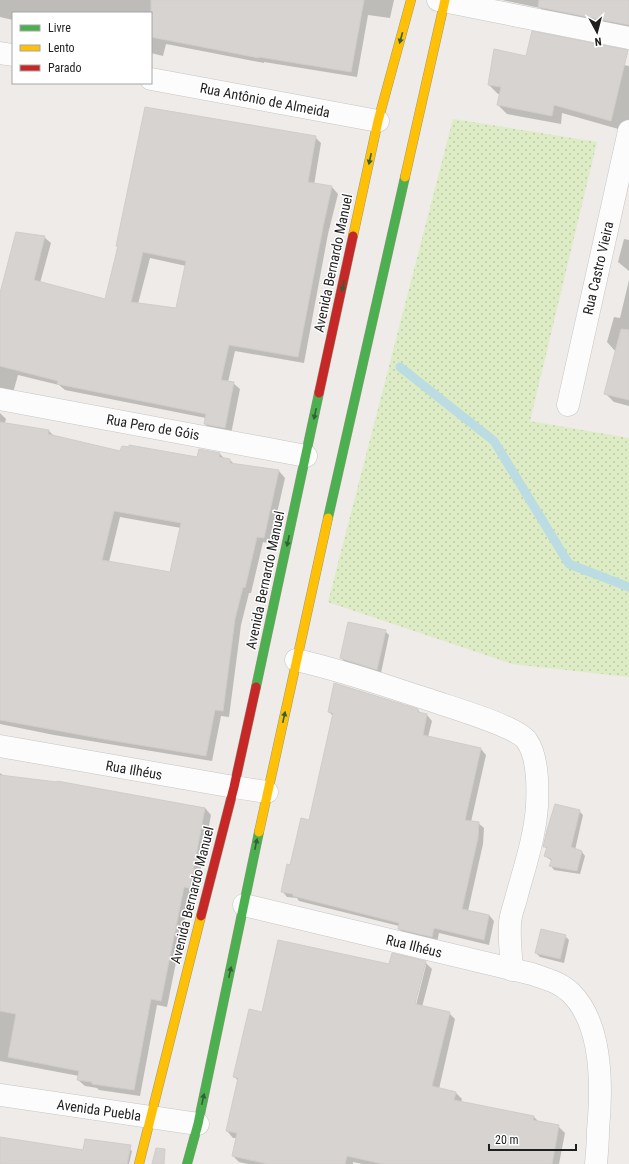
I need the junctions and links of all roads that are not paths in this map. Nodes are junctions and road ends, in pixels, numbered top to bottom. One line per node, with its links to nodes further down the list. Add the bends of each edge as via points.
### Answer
1 (411, 0): 7 (street, Avenida Bernardo Manuel, one-way to 7)
2 (442, 1): 3 (street); 12 (street)
3 (629, 38)
4 (0, 53): 5 (street)
5 (12, 55)
6 (152, 79): 7 (street, Rua Antônio de Almeida)
7 (378, 121): 11 (street, Avenida Bernardo Manuel, one-way to 11)
8 (629, 131): 10 (street, Rua Castro Vieira)
9 (0, 399): 11 (street, Rua Pero de Góis)
10 (568, 405)
11 (306, 456): 14 (street, Avenida Bernardo Manuel, one-way to 14)
12 (296, 660): 15 (street, one-way to 12); 17 (street, via 352,675 470,714 520,734 531,747 536,766 537,806 510,924)
13 (0, 746): 14 (street, Rua Ilhéus)
14 (234, 787): 15 (street, Rua Ilhéus); 19 (street, Avenida Bernardo Manuel)
15 (267, 792): 16 (street, one-way to 15)
16 (244, 906): 17 (street, Rua Ilhéus); 20 (street, one-way to 16)
17 (512, 970): 23 (street, Rua Ilhéus, via 557,982 578,1000 587,1016 599,1064 601,1101)
18 (0, 1095): 19 (street, Avenida Puebla)
19 (151, 1117): 20 (street, Avenida Puebla); 21 (street, Avenida Bernardo Manuel)
20 (198, 1124): 22 (street)
21 (139, 1164)
22 (187, 1164)
23 (596, 1164)

